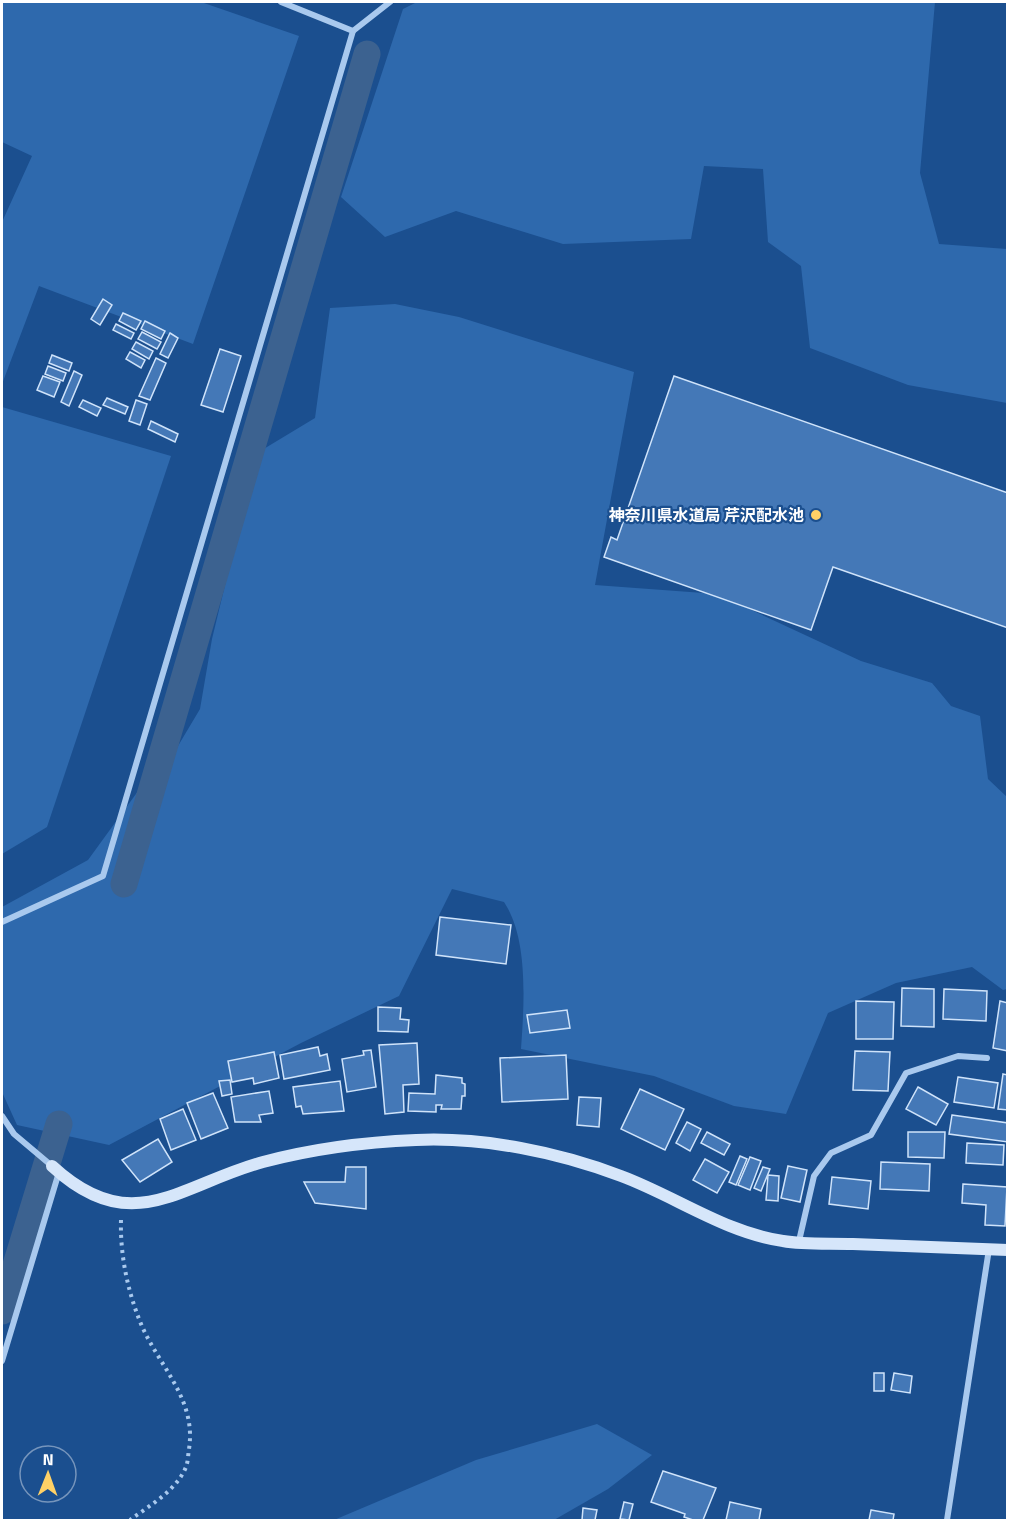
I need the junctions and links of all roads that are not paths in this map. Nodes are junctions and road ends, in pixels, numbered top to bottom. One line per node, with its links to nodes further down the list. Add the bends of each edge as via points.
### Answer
1 (281, 2): 3 (street)
2 (390, 2): 3 (street)
3 (353, 31): 4 (street, via 103,876)
4 (2, 922)
5 (987, 1058): 8 (street, via 958,1056 906,1073 871,1135 831,1154 814,1176)
6 (2, 1116): 7 (street, via 14,1134)
7 (56, 1169): 8 (street, via 97,1198 122,1205 154,1203 263,1162 339,1147 417,1140 491,1143 559,1157 621,1176 735,1227); 11 (street)
8 (799, 1242): 9 (street)
9 (989, 1249): 10 (street); 12 (street)
10 (1008, 1250)
11 (2, 1361)
12 (947, 1521)

